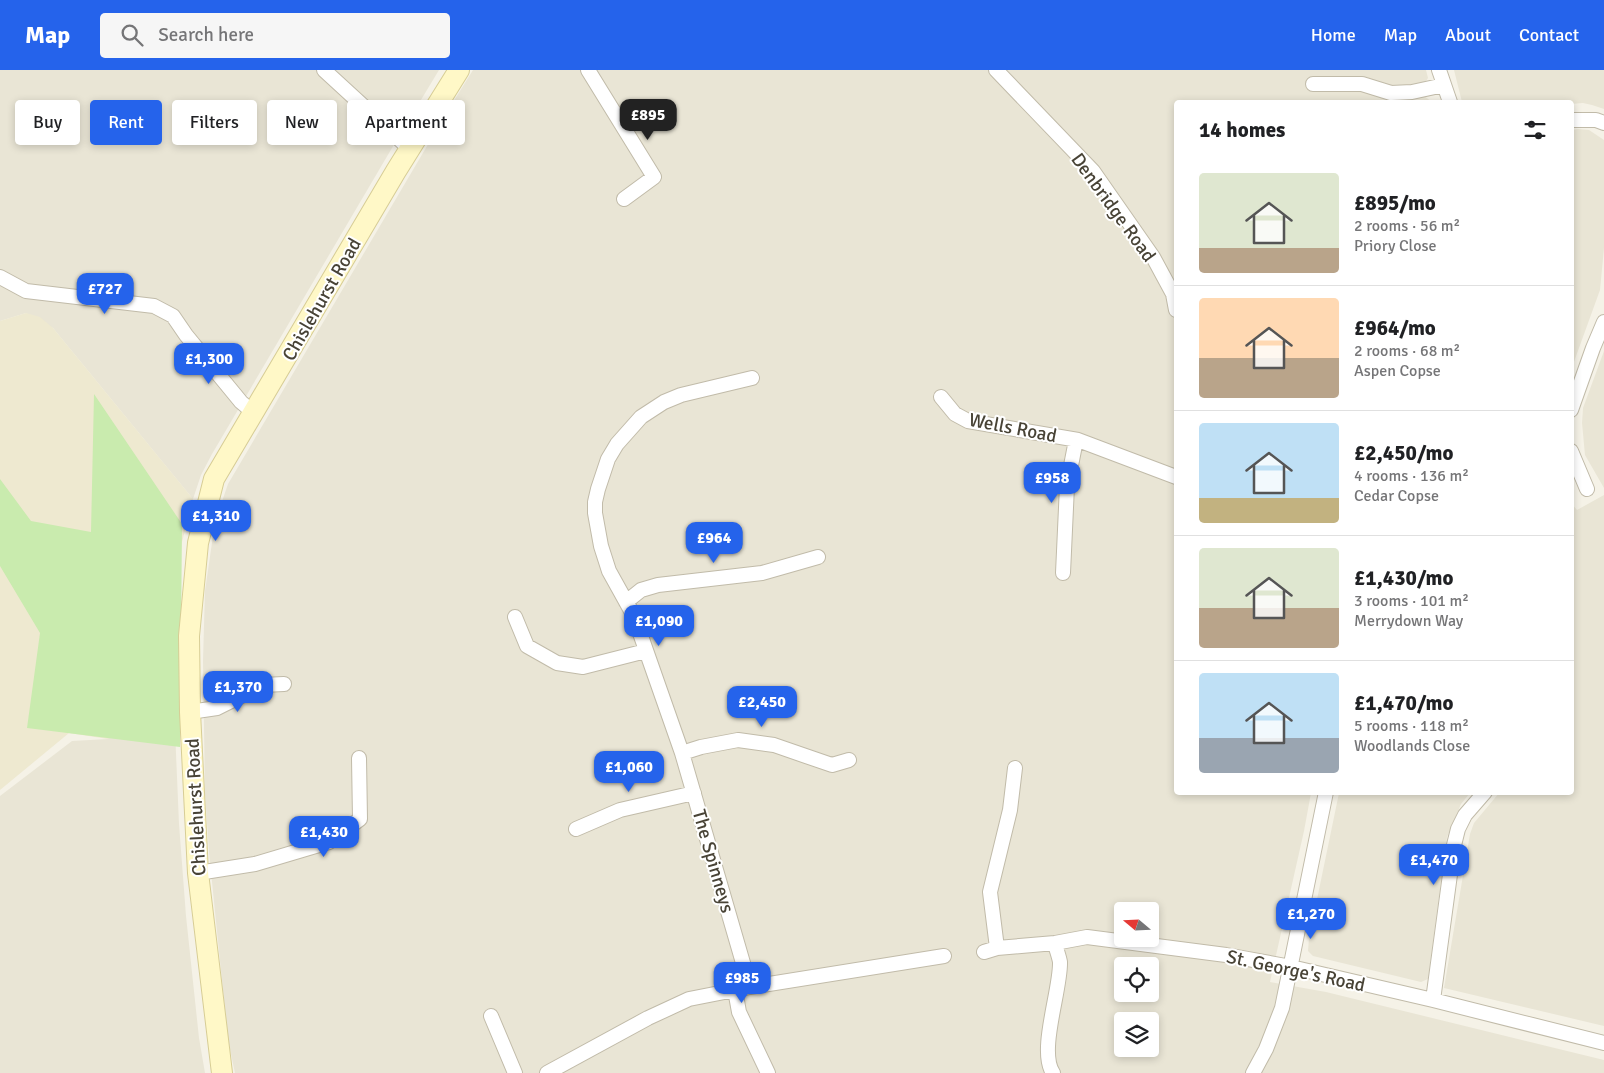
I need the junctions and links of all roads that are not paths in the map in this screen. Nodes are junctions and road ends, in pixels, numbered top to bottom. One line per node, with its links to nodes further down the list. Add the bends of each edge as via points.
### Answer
1 (324, 70): 11 (street)
2 (459, 70): 11 (main road, Chislehurst Road)
3 (588, 70): 12 (street, via 654,177)
4 (996, 70): 14 (street, Denbridge Road, via 1092,171 1153,257)
5 (1439, 70): 7 (street)
6 (1313, 84): 7 (street, via 1362,84 1391,93)
7 (1444, 85): 8 (street)
8 (1449, 100)
9 (1574, 120): 10 (street)
10 (1604, 123)
11 (410, 149): 19 (main road, Chislehurst Road)
12 (624, 199)
13 (0, 277): 19 (street, via 26,291 154,306 173,316 241,402)
14 (1174, 299)
15 (1604, 322): 18 (street)
16 (752, 378): 26 (street, The Spinneys, via 664,402 641,417 608,459 598,489 595,513 609,571)
17 (941, 398): 20 (street, Wells Road, via 955,414 968,421)
18 (1574, 402)
19 (254, 413): 30 (main road, Chislehurst Road, via 214,479 198,543 189,636)
20 (1076, 440): 22 (street, Wells Road); 25 (street, via 1067,486)
21 (1574, 459): 23 (street)
22 (1174, 476)
23 (1587, 489)
24 (818, 557): 26 (street, via 762,573 652,587 640,590)
25 (1064, 573)
26 (626, 602): 28 (street, The Spinneys)
27 (515, 617): 28 (street, via 527,646 557,664 583,667)
28 (646, 651): 31 (street, The Spinneys)
29 (284, 684): 30 (street, via 263,685 217,708)
30 (190, 712): 39 (main road, Chislehurst Road)
31 (682, 753): 33 (street, via 738,740 774,745 832,765); 35 (street, The Spinneys)
32 (359, 758): 39 (street, via 360,819 330,842 255,864)
33 (849, 760)
34 (1015, 768): 40 (street, St. George's Road, via 1010,810 990,892 991,950)
35 (694, 794): 38 (street, via 620,810); 43 (street, The Spinneys)
36 (1325, 795): 42 (street)
37 (1482, 795): 45 (street, via 1465,815 1454,845)
38 (576, 829)
39 (198, 873): 48 (main road, Chislehurst Road)
40 (1055, 944): 42 (street, St. George's Road, via 1087,936); 52 (street, via 1060,962 1049,1044)
41 (944, 956): 43 (street)
42 (1291, 967): 45 (street, St. George's Road); 53 (street, via 1275,1030)
43 (750, 987): 44 (street)
44 (735, 990): 50 (street, via 689,999 665,1009); 51 (street, via 739,1012)
45 (1433, 1000): 47 (street, St. George's Road)
46 (491, 1016): 49 (street)
47 (1604, 1043)
48 (222, 1073)
49 (515, 1073)
50 (547, 1073)
51 (768, 1073)
52 (1053, 1073)
53 (1253, 1073)

